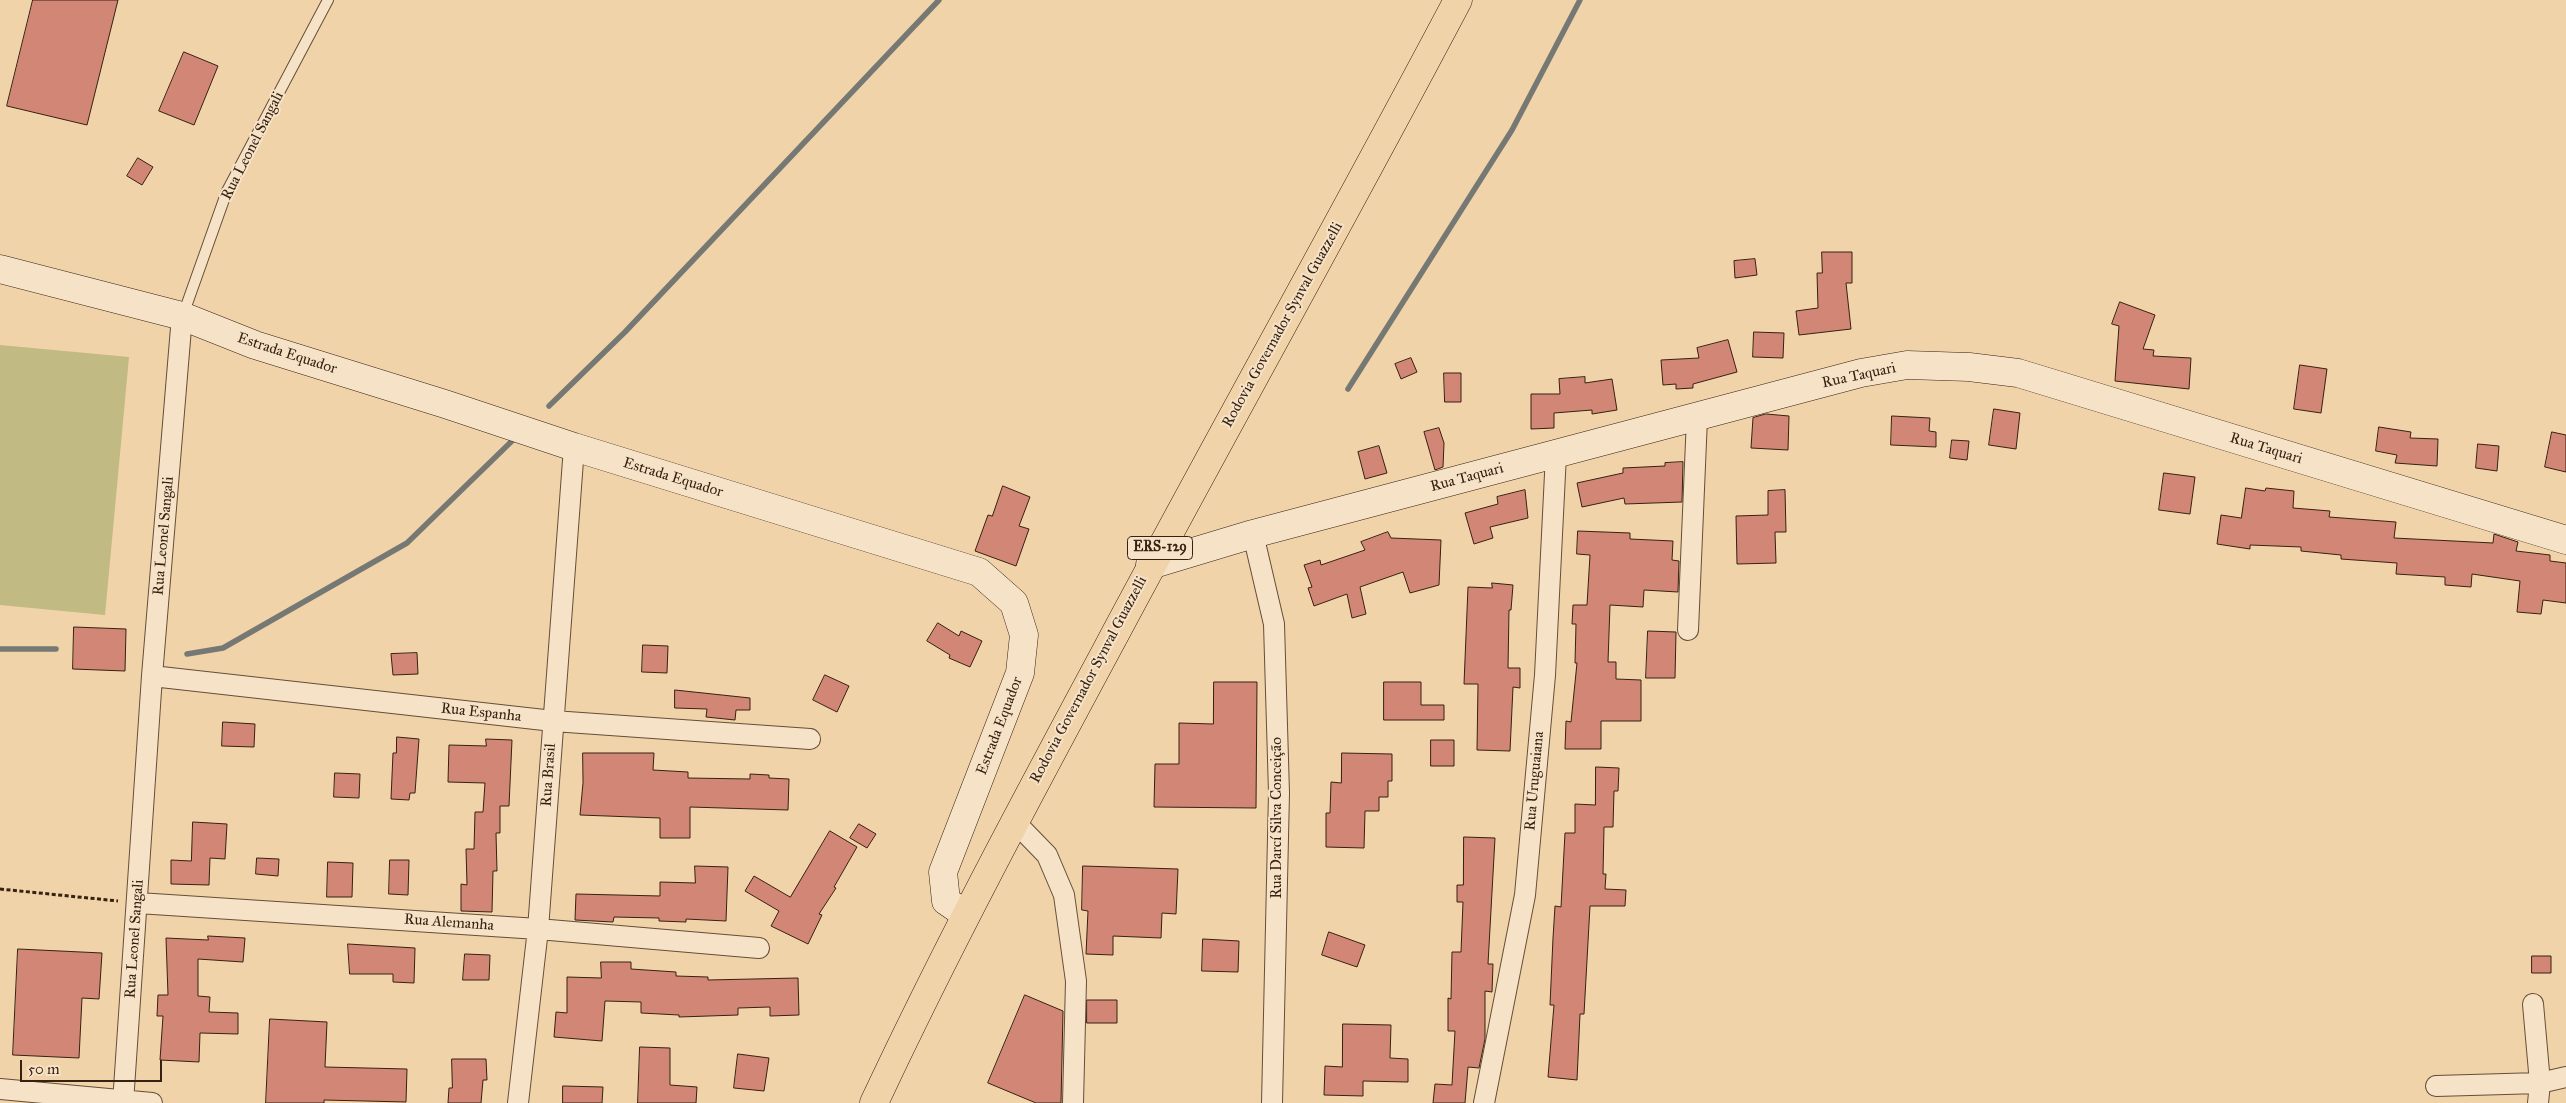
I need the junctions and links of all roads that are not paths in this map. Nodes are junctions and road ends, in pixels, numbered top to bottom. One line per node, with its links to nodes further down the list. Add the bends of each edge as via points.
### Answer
1 (328, 0): 4 (lane, Rua Leonel Sangali, via 227,191)
2 (1458, 0): 10 (main road, Rodovia Governador Synval Guazzelli / ERS-129, via 1353,200)
3 (0, 269): 4 (street, Estrada Equador)
4 (182, 316): 6 (street, Estrada Equador, via 254,345); 12 (street, Rua Leonel Sangali)
5 (1697, 418): 7 (street, Rua Taquari); 9 (street, Rua Taquari, via 1861,373 1907,366 1969,367 2018,373); 11 (street)
6 (574, 447): 13 (street, Rua Brasil); 17 (street, Estrada Equador, via 979,572 1014,603 1024,635 1020,674 944,872 946,901)
7 (1556, 454): 8 (street, Rua Taquari); 31 (street, Rua Uruguaiana, via 1545,675 1525,895)
8 (1253, 534): 10 (street, Rua Taquari); 30 (street, Rua Darcí Silva Conceição, via 1274,634 1279,794)
9 (2566, 540)
10 (1150, 565): 15 (main road, Rodovia Governador Synval Guazzelli / ERS-129)
11 (1688, 630)
12 (152, 676): 13 (street, Rua Espanha); 16 (street, Rua Leonel Sangali)
13 (553, 721): 14 (street, Rua Espanha); 18 (street, Rua Brasil)
14 (810, 738)
15 (1014, 821): 17 (main road, Rodovia Governador Synval Guazzelli / ERS-129); 29 (street, via 1047,855 1064,895 1076,981)
16 (138, 903): 18 (street, Rua Alemanha); 25 (street, Rua Leonel Sangali)
17 (965, 914): 28 (main road, Rodovia Governador Synval Guazzelli / ERS-129)
18 (538, 929): 19 (street, Rua Alemanha); 27 (street, Rua Brasil)
19 (759, 948)
20 (2533, 1004): 22 (street)
21 (2566, 1077): 22 (street)
22 (2540, 1083): 23 (street); 32 (street)
23 (2436, 1086)
24 (0, 1089): 25 (street)
25 (123, 1102): 26 (street)
26 (152, 1103)
27 (518, 1103)
28 (874, 1103)
29 (1073, 1103)
30 (1272, 1103)
31 (1484, 1103)
32 (2538, 1103)

